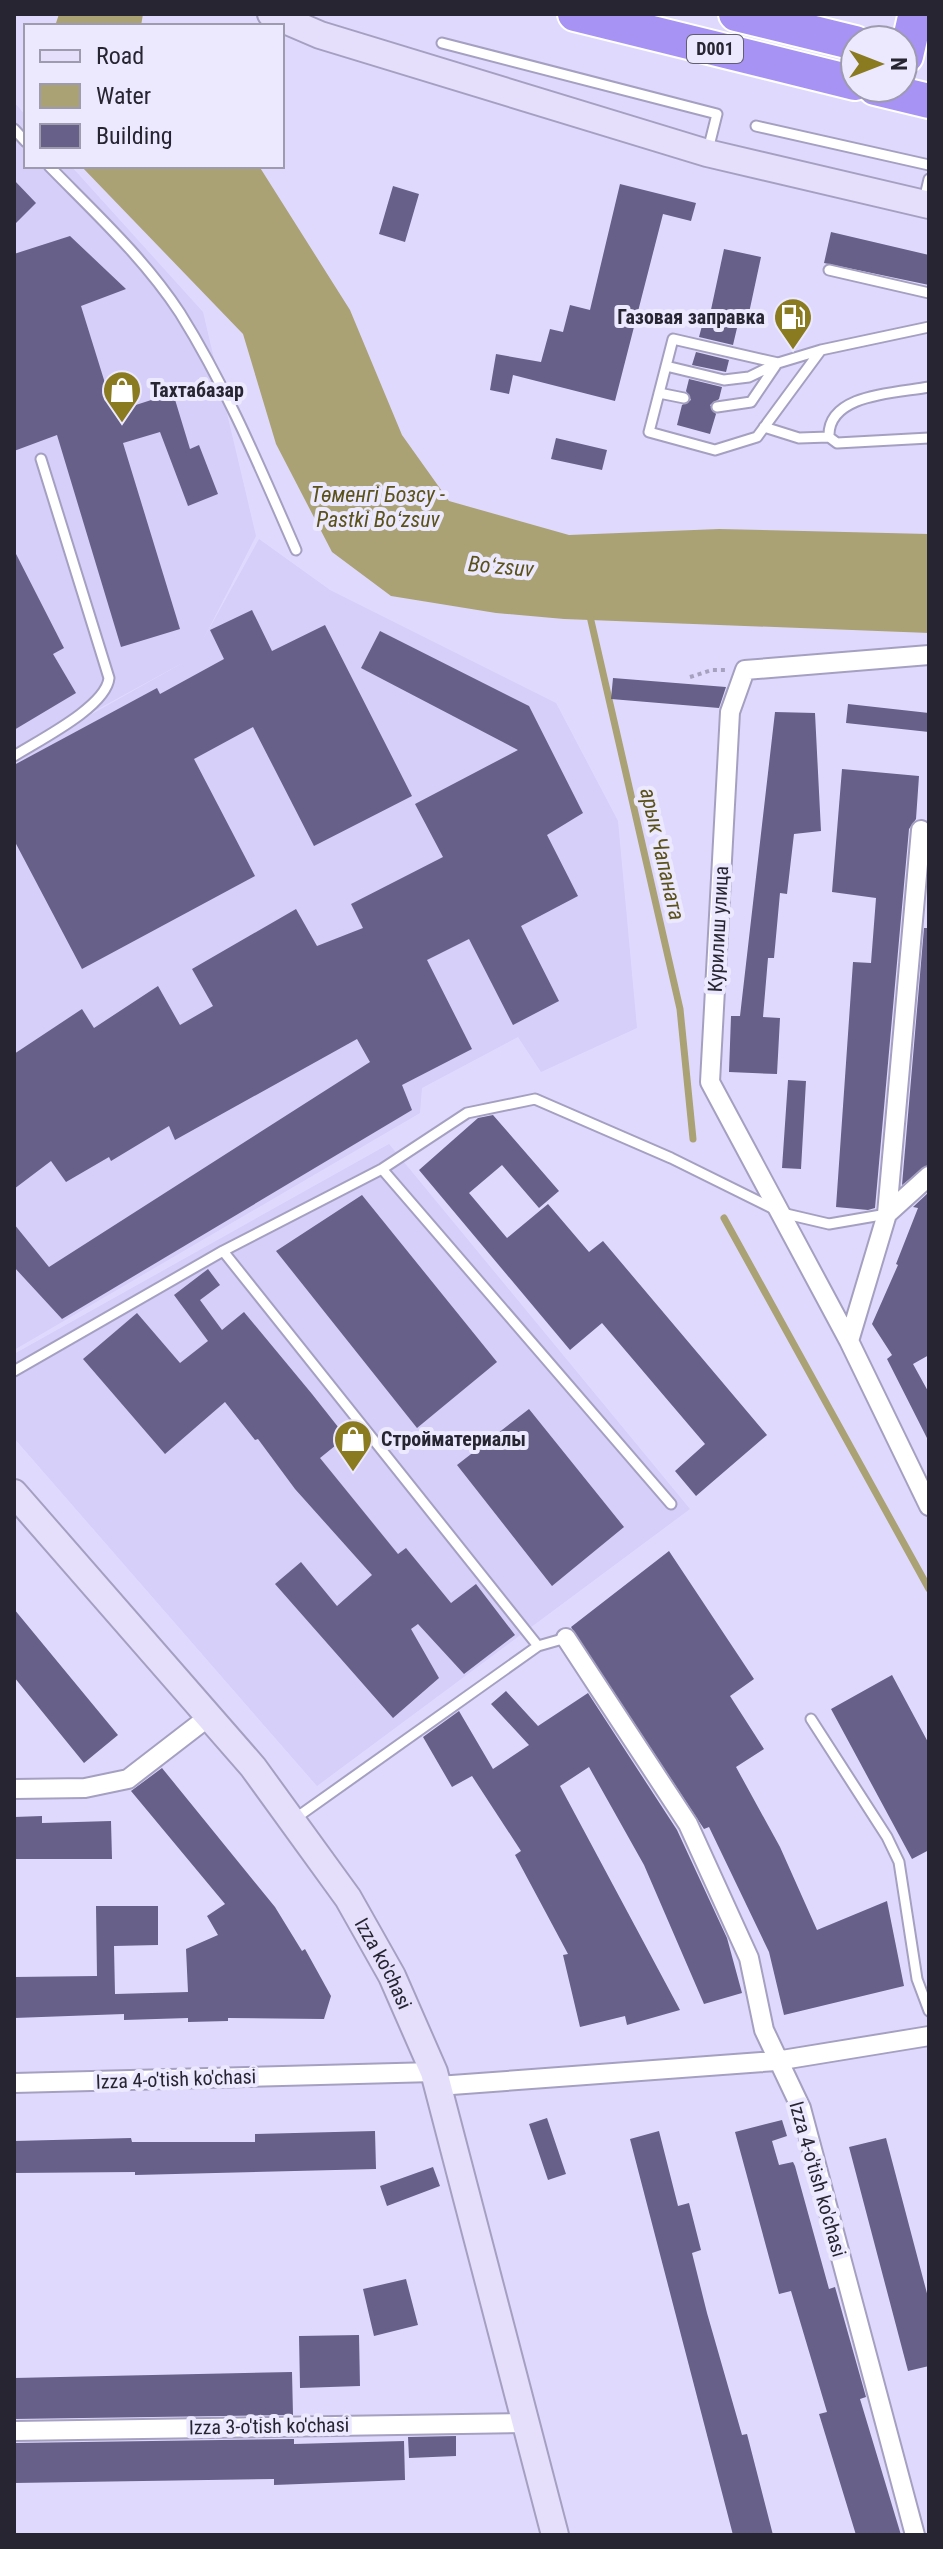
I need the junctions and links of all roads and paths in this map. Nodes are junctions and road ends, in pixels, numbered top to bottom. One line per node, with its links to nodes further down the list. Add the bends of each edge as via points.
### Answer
1 (271, 14): 8 (main road, via 320,35)
2 (575, 14): 6 (highway, D001)
3 (736, 14): 4 (highway, D001)
4 (839, 39)
5 (442, 43): 8 (lane, via 717,114)
6 (839, 79)
7 (756, 126): 9 (lane)
8 (707, 153): 11 (main road)
9 (929, 165)
10 (51, 168): 26 (lane, via 138,257 179,313 242,426)
11 (927, 196)
12 (829, 270): 13 (lane)
13 (929, 293)
14 (929, 327): 15 (lane)
15 (821, 350): 16 (lane); 22 (lane)
16 (778, 363): 17 (lane, via 749,377 724,380); 17 (lane, via 673,339); 21 (lane, via 751,402)
17 (666, 366): 19 (lane)
18 (929, 387): 23 (lane, via 853,402 833,417)
19 (659, 393): 20 (lane); 22 (lane, via 649,432 715,450 757,437)
20 (684, 398)
21 (717, 407)
22 (764, 427): 23 (lane, via 799,438)
23 (829, 437): 24 (lane, via 837,443)
24 (929, 438)
25 (41, 459): 30 (lane, via 109,678 97,702)
26 (296, 550)
27 (929, 655): 34 (street, Курилиш улица, via 745,670 730,712 710,1082)
28 (712, 670): 29 (path)
29 (690, 677)
30 (14, 756)
31 (921, 830): 35 (street)
32 (382, 1169): 34 (lane, via 467,1113 535,1099); 36 (lane); 40 (lane)
33 (929, 1176): 35 (street)
34 (782, 1213): 35 (lane, via 829,1224); 37 (street, Курилиш улица)
35 (887, 1214): 37 (street)
36 (223, 1251): 38 (lane); 43 (lane)
37 (849, 1341): 41 (street, Курилиш улица)
38 (14, 1371)
39 (14, 1493): 44 (main road, Izza ko'chasi)
40 (671, 1504)
41 (929, 1506)
42 (566, 1638): 43 (lane); 50 (street, via 688,1824 749,1958)
43 (538, 1646): 47 (lane)
44 (211, 1715): 46 (street, via 128,1779 85,1788); 47 (main road, Izza ko'chasi)
45 (811, 1719): 48 (lane, via 899,1862 917,1979)
46 (14, 1789)
47 (293, 1820): 51 (main road, Izza ko'chasi, via 372,1939)
48 (929, 2011)
49 (929, 2036): 50 (street)
50 (776, 2061): 51 (street, Izza 4-o'tish ko'chasi); 56 (street, Izza 4-o'tish ko'chasi, via 801,2108)
51 (436, 2079): 52 (street, Izza 4-o'tish ko'chasi); 53 (main road, Izza ko'chasi)
52 (14, 2083)
53 (525, 2423): 54 (street, Izza 3-o'tish ko'chasi); 55 (main road, Izza ko'chasi)
54 (14, 2431)
55 (555, 2535)
56 (915, 2535)

